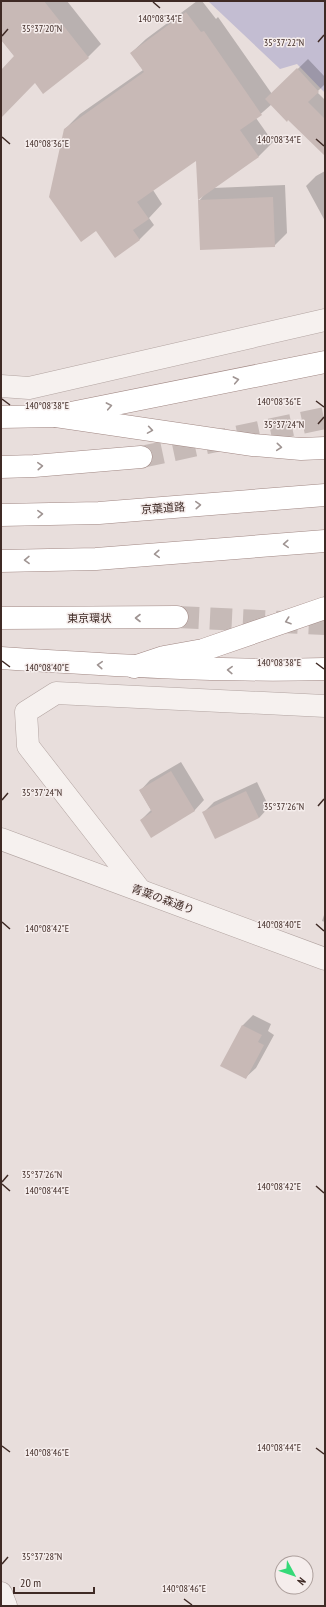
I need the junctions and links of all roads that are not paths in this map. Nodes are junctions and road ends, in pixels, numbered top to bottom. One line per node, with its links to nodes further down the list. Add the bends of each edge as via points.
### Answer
1 (325, 320): 3 (street, via 29,388)
2 (325, 362): 4 (highway, one-way to 2)
3 (1, 386)
4 (56, 416): 5 (highway); 6 (highway, one-way to 6, via 253,445 300,449)
5 (1, 417)
6 (325, 448)
7 (141, 458): 8 (highway, one-way to 7)
8 (1, 467)
9 (325, 495): 10 (highway, 京葉道路, one-way to 9, via 100,513)
10 (1, 516)
11 (325, 541): 12 (highway, one-way to 12, via 96,559)
12 (1, 561)
13 (325, 608): 17 (highway, one-way to 17, via 203,650 164,657)
14 (177, 617): 15 (highway, 東京環状, one-way to 15)
15 (1, 618)
16 (1, 658): 17 (highway, one-way to 16)
17 (134, 667): 18 (highway, one-way to 17)
18 (325, 669)
19 (325, 706): 21 (street, via 56,693 26,712 28,746)
20 (1, 839): 21 (street, 青葉の森通り)
21 (140, 890): 22 (street, 青葉の森通り)
22 (325, 958)
23 (1, 1594): 24 (street)
24 (6, 1606)

